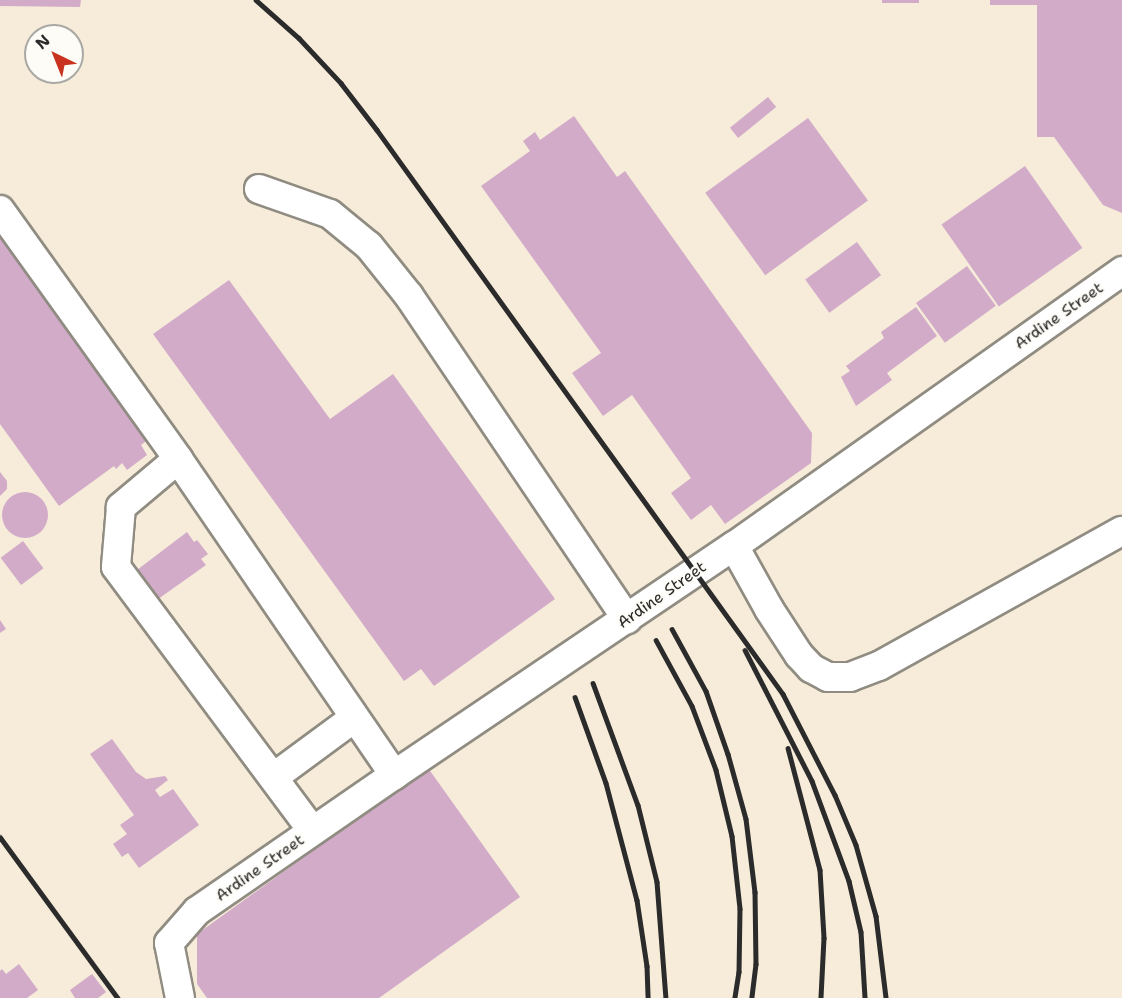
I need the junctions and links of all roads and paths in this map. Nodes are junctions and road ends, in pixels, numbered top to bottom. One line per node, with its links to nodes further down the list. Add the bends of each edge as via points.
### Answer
1 (259, 189): 7 (street, via 330,214 369,246 409,296)
2 (0, 210): 4 (street)
3 (1122, 271): 6 (street, Ardine Street)
4 (178, 459): 8 (street); 10 (street, via 121,507 116,567)
5 (1122, 531): 6 (street, via 879,666 850,677 828,677 811,668 799,655)
6 (734, 546): 7 (street, Ardine Street)
7 (627, 619): 9 (street, Ardine Street)
8 (354, 718): 9 (street); 10 (street)
9 (394, 775): 11 (street, Ardine Street)
10 (274, 777): 11 (street)
11 (313, 831): 12 (street, Ardine Street, via 197,912 169,943)
12 (180, 998)

